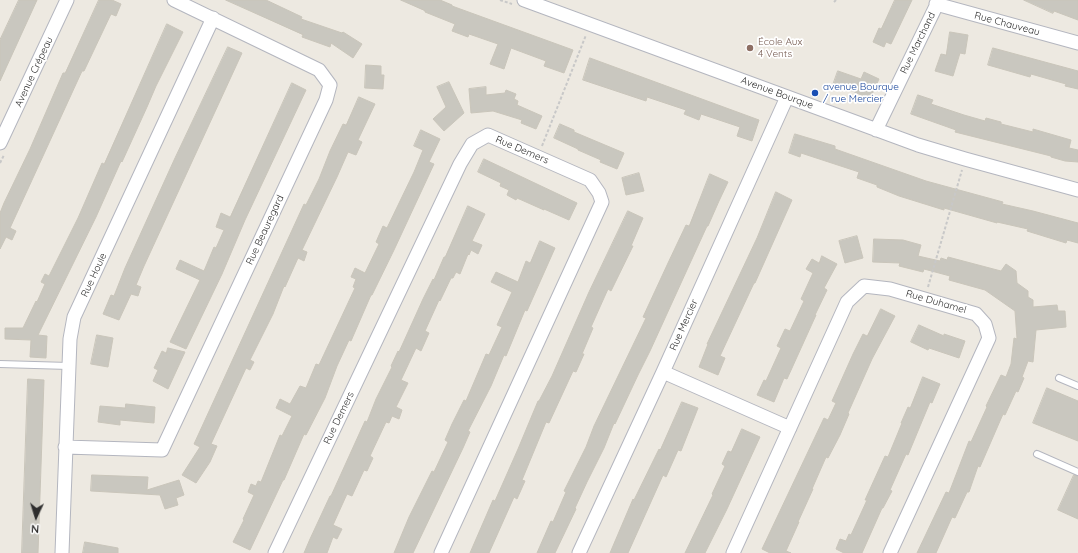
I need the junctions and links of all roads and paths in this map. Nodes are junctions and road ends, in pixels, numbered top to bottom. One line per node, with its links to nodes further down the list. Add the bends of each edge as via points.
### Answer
1 (67, 0): 10 (street, Avenue Crépeau)
2 (174, 0): 5 (street, Rue Beauregard)
3 (524, 0): 8 (street, Avenue Bourque)
4 (938, 2): 7 (street, Rue Chauveau); 9 (street, Rue Marchand)
5 (213, 18): 16 (street, Rue Houle, via 74,317); 21 (street, Rue Beauregard, via 319,70 330,86 326,100 162,450)
6 (588, 30): 11 (path)
7 (1078, 43)
8 (787, 97): 9 (street, Avenue Bourque); 17 (street, Rue Mercier)
9 (876, 130): 12 (street, Avenue Bourque)
10 (0, 143)
11 (538, 156): 25 (street, Rue Demers, via 488,135 472,144 460,164); 26 (street, Rue Demers, via 590,180 602,202)
12 (965, 159): 13 (street, Avenue Bourque); 14 (path)
13 (1078, 190)
14 (925, 298): 20 (street, Rue Duhamel, via 890,289 864,286 847,302); 29 (street, Rue Duhamel, via 976,314 986,324 989,338)
15 (0, 364): 16 (lane)
16 (69, 366): 21 (street, Rue Houle)
17 (663, 372): 20 (street); 27 (street, Rue Mercier)
18 (1059, 378): 19 (lane)
19 (1078, 386)
20 (790, 428): 28 (street, Rue Duhamel)
21 (66, 447): 24 (street, Rue Houle)
22 (1037, 454): 23 (lane)
23 (1078, 472)
24 (62, 553)
25 (275, 553)
26 (441, 553)
27 (579, 553)
28 (733, 553)
29 (890, 553)

